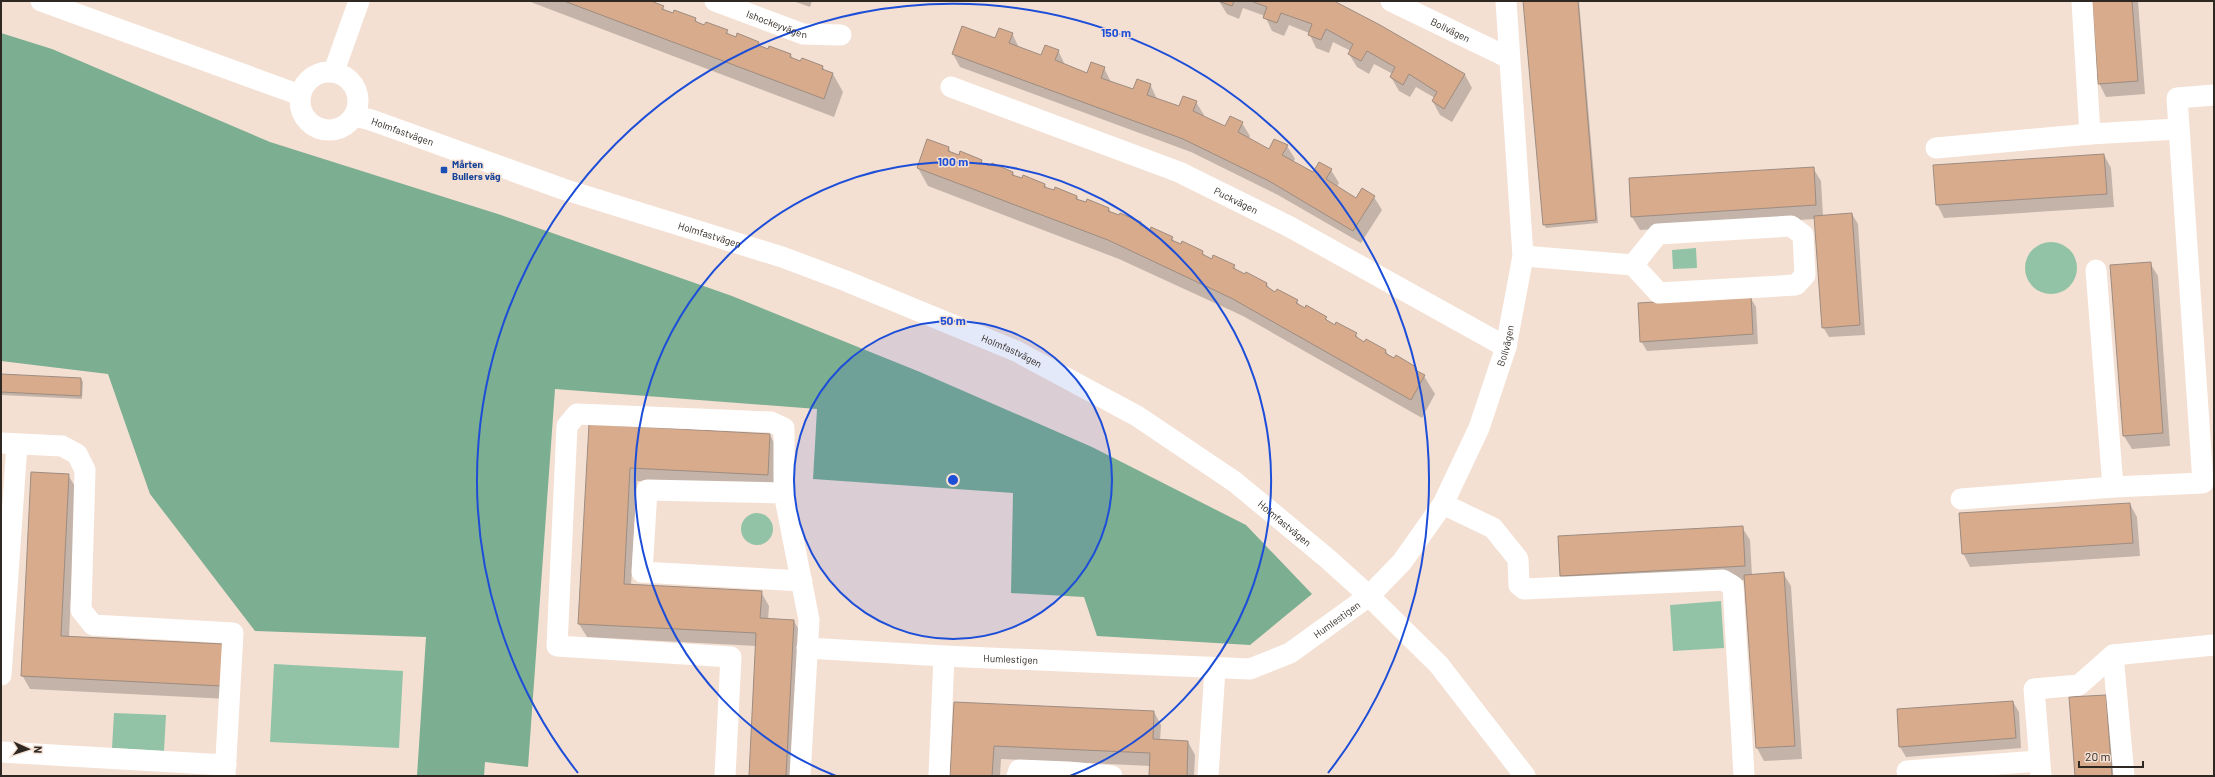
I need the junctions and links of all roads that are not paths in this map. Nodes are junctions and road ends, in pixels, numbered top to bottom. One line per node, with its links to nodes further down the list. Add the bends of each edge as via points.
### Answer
1 (41, 1): 11 (street)
2 (359, 1): 9 (street)
3 (715, 1): 7 (street, Ishockeyvägen, via 804,34)
4 (1391, 1): 8 (street, Bollvägen)
5 (1506, 1): 8 (street, Bollvägen)
6 (2082, 1): 15 (street)
7 (841, 35)
8 (1509, 58): 17 (street, Bollvägen, via 1516,128)
9 (334, 71): 11 (street, via 309,78); 13 (street, via 348,78 356,89 358,102)
10 (951, 87): 20 (street, Puckvägen, via 1179,172 1290,227)
11 (300, 95): 13 (street, via 303,115 318,129 339,129)
12 (2214, 95): 14 (street, via 2176,98)
13 (355, 116): 27 (street, Holmfastvägen, via 563,189 782,257 1016,351 1137,416 1235,482)
14 (2178, 129): 15 (street); 22 (street, via 2203,483)
15 (2090, 134): 16 (street)
16 (1936, 148)
17 (1523, 256): 18 (street); 20 (street, Bollvägen)
18 (1633, 264): 18 (street, via 1658,234 1791,226 1803,235 1806,275 1796,284 1659,293)
19 (2096, 270): 22 (street)
20 (1506, 348): 25 (street, Bollvägen, via 1479,428)
21 (9, 444): 33 (street); 36 (street, via 62,446 77,454 85,470 81,610 93,625 233,633)
22 (2113, 488): 24 (street)
23 (784, 493): 26 (street); 26 (street, via 647,490 642,572); 38 (street, via 784,428 771,422 577,414 567,426 557,646 731,657)
24 (1961, 499)
25 (1443, 504): 27 (street, Bollvägen, via 1402,562); 45 (street, via 1493,528 1518,559 1519,585 1524,589 1722,580 1732,586)
26 (802, 581): 29 (street, via 809,620)
27 (1369, 596): 32 (street, Humlestigen, via 1290,653 1250,669); 44 (street, Holmfastvägen, via 1439,665)
28 (2214, 645): 30 (street)
29 (807, 648): 31 (street, Humlestigen); 39 (street)
30 (2113, 654): 35 (street, via 2079,685 2034,689); 46 (street)
31 (944, 656): 32 (street, Humlestigen); 40 (street)
32 (1215, 668): 43 (street)
33 (1, 675)
34 (1, 752): 36 (street)
35 (2040, 769): 37 (street)
36 (225, 770)
37 (1907, 771)
38 (725, 776)
39 (800, 776)
40 (939, 776)
41 (1017, 776): 42 (street, via 1019,770)
42 (1112, 776)
43 (1208, 776)
44 (1525, 776)
45 (1744, 776)
46 (2124, 776)

